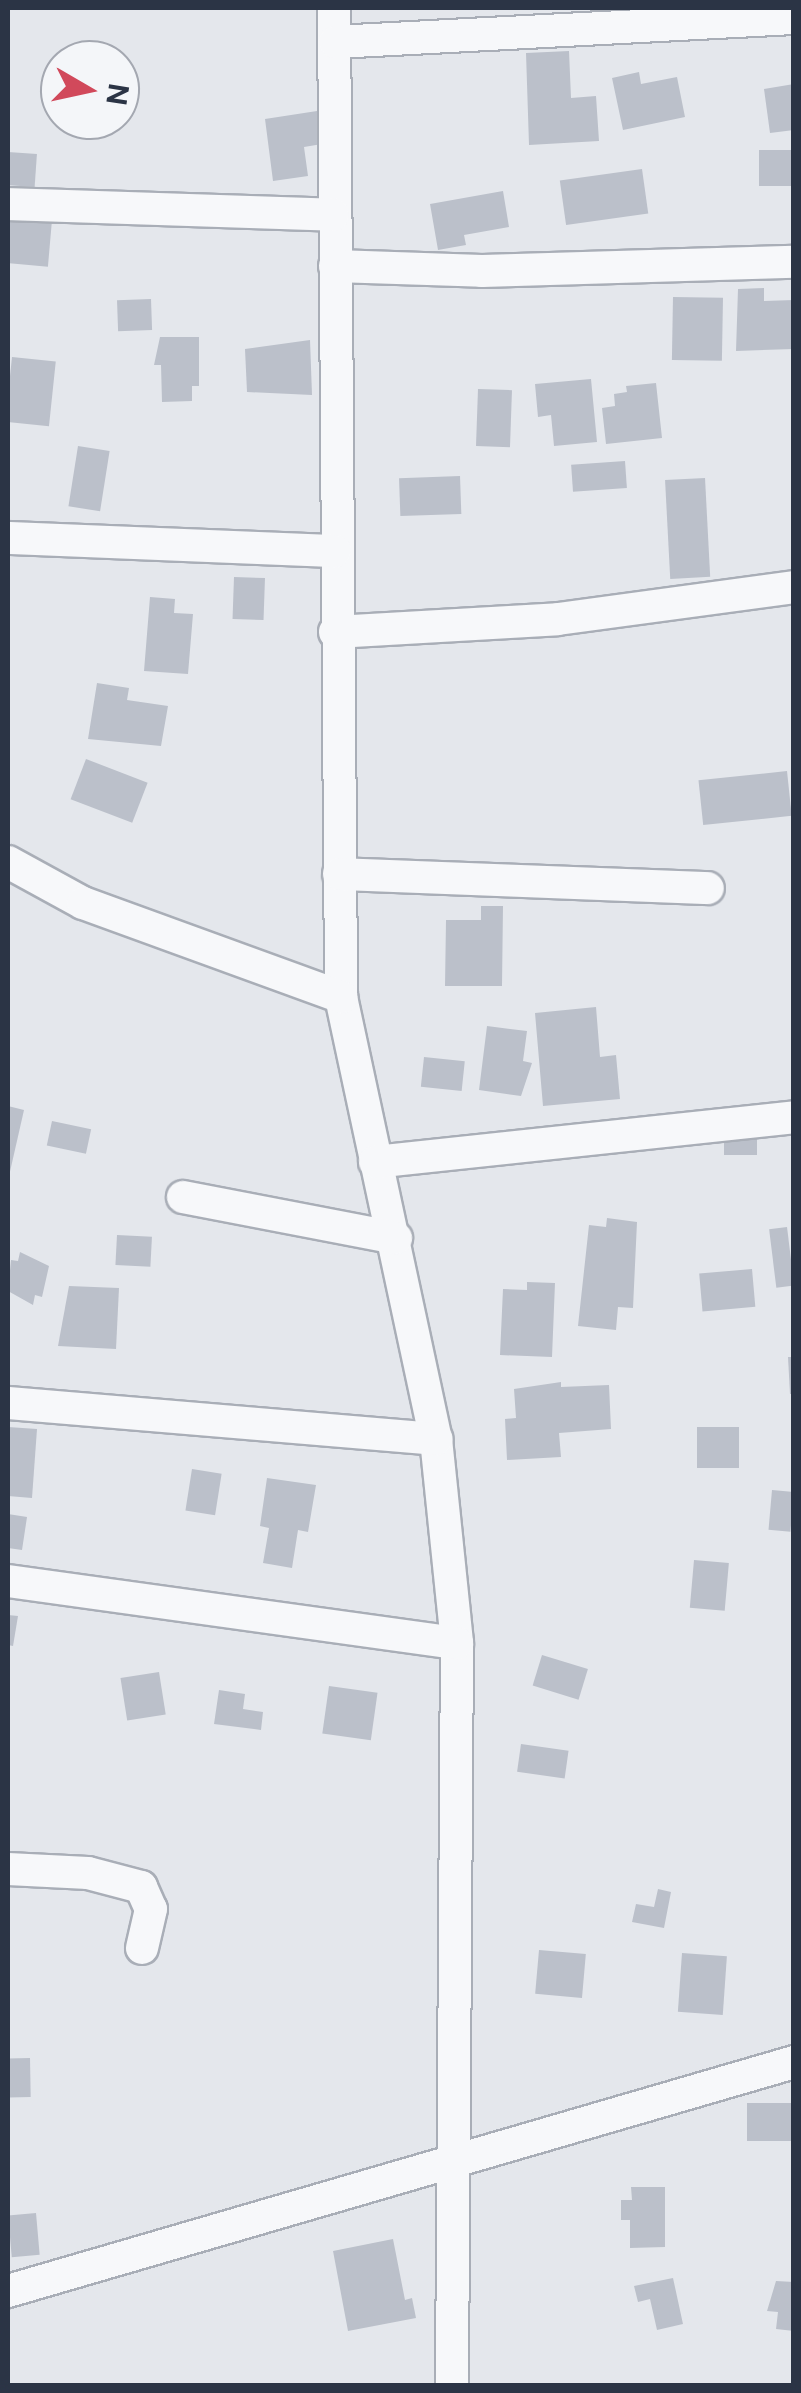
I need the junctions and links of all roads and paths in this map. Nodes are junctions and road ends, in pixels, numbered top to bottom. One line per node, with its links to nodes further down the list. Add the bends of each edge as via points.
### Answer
1 (334, 8): 3 (street)
2 (794, 18): 3 (street)
3 (335, 42): 5 (street)
4 (8, 204): 5 (street)
5 (332, 215): 7 (street)
6 (794, 262): 7 (street, via 482,270)
7 (336, 266): 9 (street)
8 (8, 538): 9 (street)
9 (335, 550): 11 (street)
10 (794, 586): 11 (street, via 558,619)
11 (335, 632): 13 (street)
12 (8, 862): 15 (street, via 83,903)
13 (339, 874): 14 (street); 15 (street)
14 (708, 888)
15 (341, 998): 17 (street)
16 (794, 1117): 17 (street)
17 (375, 1162): 19 (street)
18 (182, 1196): 19 (street)
19 (396, 1238): 21 (street)
20 (8, 1403): 21 (street)
21 (436, 1439): 23 (street)
22 (8, 1581): 23 (street)
23 (456, 1644): 27 (street)
24 (8, 1869): 25 (street, via 88,1872 141,1887 151,1909)
25 (142, 1948)
26 (794, 2062): 27 (street)
27 (450, 2158): 28 (street); 29 (street)
28 (8, 2291)
29 (452, 2386)

